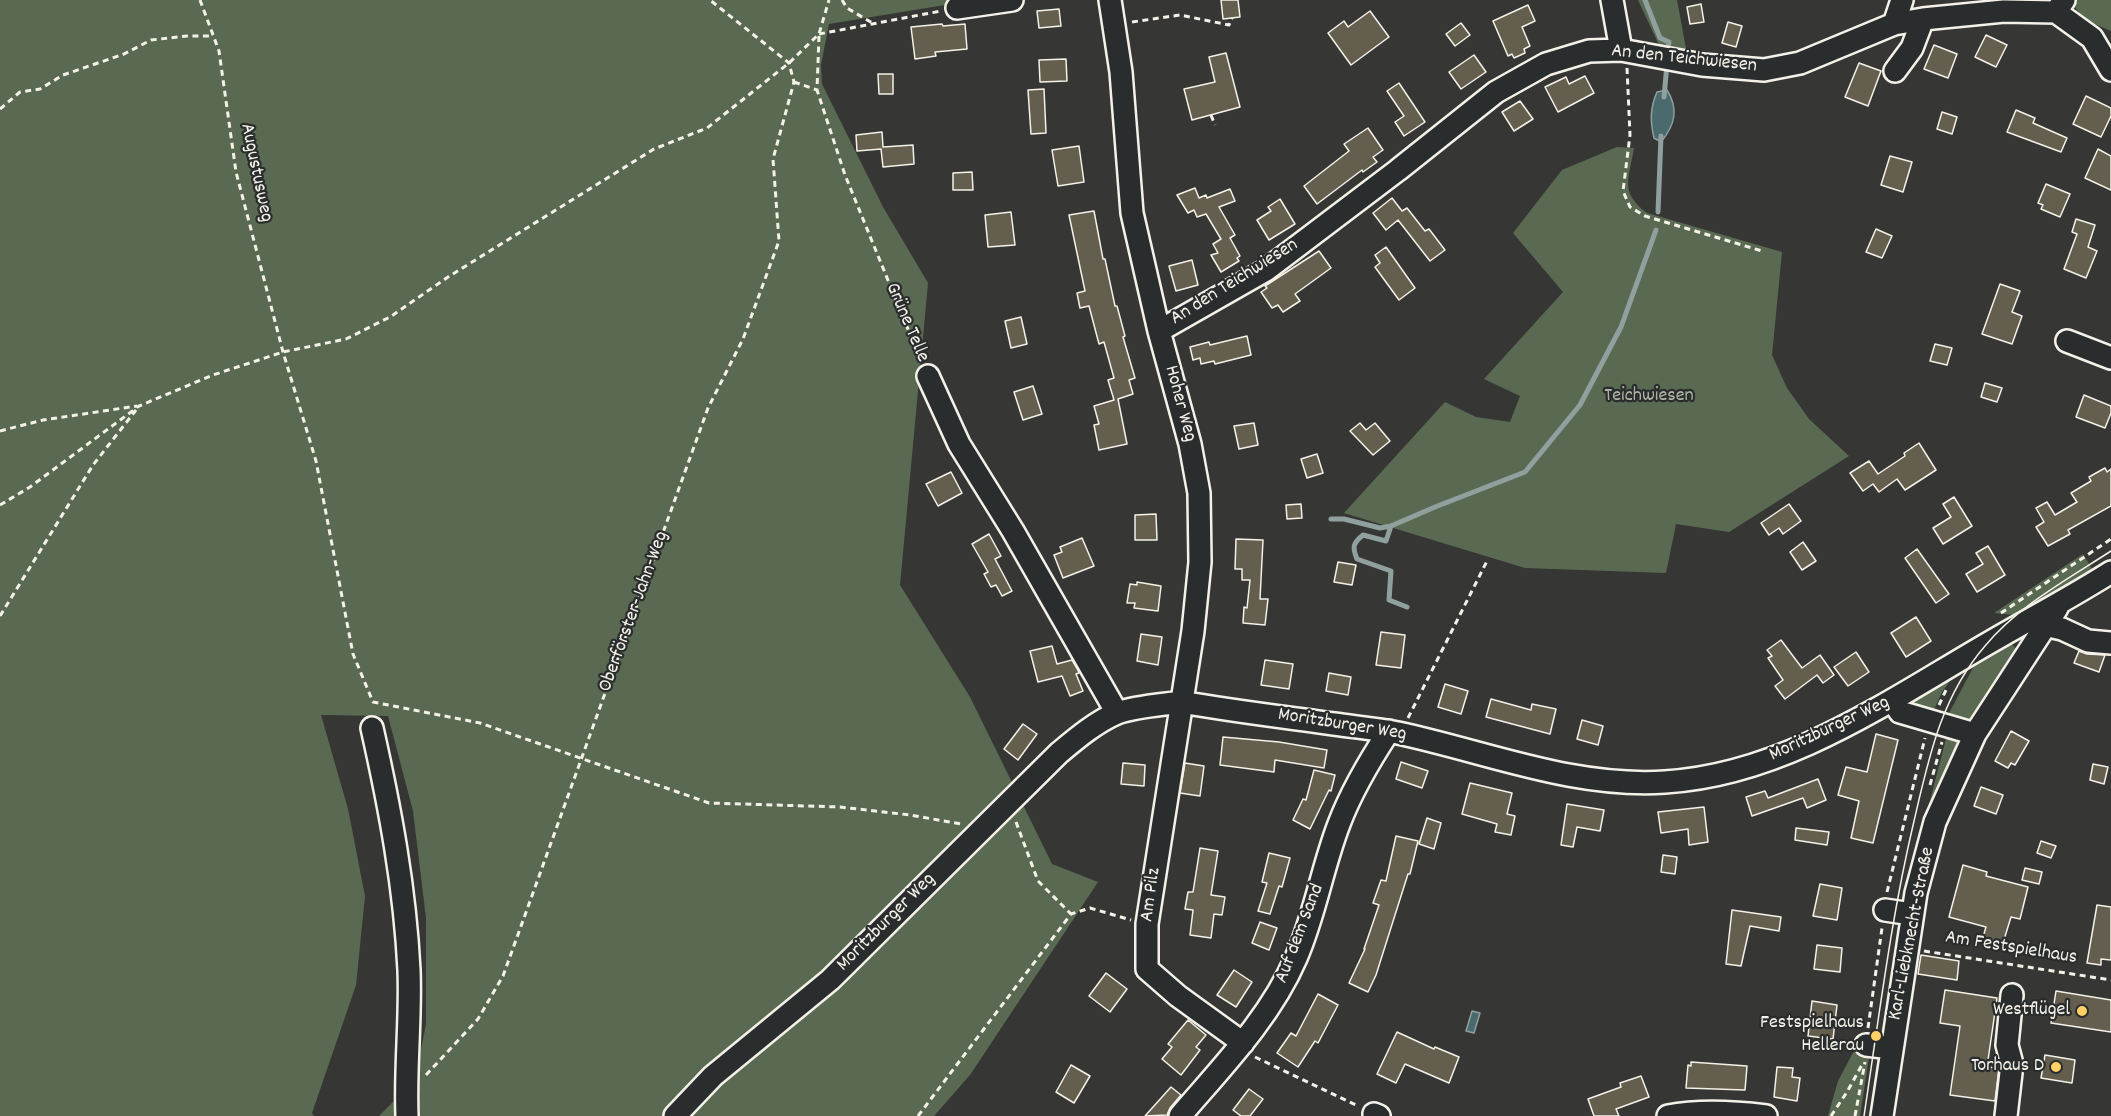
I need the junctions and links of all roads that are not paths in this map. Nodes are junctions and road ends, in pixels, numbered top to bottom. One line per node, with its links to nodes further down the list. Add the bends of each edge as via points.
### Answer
1 (1012, 0): 6 (street)
2 (1110, 0): 13 (street, Hoher Weg, via 1121,72 1132,213)
3 (1612, 0): 10 (street)
4 (1902, 0): 8 (street)
5 (2060, 6): 7 (street, An den Teichwiesen); 9 (street)
6 (957, 8)
7 (1923, 19): 8 (street, An den Teichwiesen); 12 (street, via 1912,48)
8 (1894, 24): 10 (street, An den Teichwiesen, via 1800,63 1764,70 1702,65)
9 (2102, 39): 11 (street)
10 (1621, 50): 13 (street, An den Teichwiesen, via 1588,51 1545,64 1496,92 1266,270)
11 (2111, 70)
12 (1894, 71)
13 (1159, 331): 22 (street, Hoher Weg, via 1190,444 1199,493 1200,562)
14 (2067, 340): 15 (street)
15 (2111, 358)
16 (928, 376): 23 (street, Grüne Telle, via 959,444)
17 (2111, 572): 18 (street, Moritzburger Weg)
18 (2059, 605): 19 (street, Karl-Liebknecht-Straße); 21 (street, Moritzburger Weg)
19 (2045, 625): 20 (street, via 2088,641); 26 (street, Karl-Liebknecht-Straße)
20 (2111, 643)
21 (1893, 700): 25 (street, Moritzburger Weg, via 1793,750 1716,775 1667,782 1598,781); 26 (street, via 1900,712)
22 (1181, 702): 23 (street, Moritzburger Weg); 25 (street, Moritzburger Weg); 31 (street, Am Pilz, via 1147,924 1147,969)
23 (1117, 713): 34 (street, Moritzburger Weg, via 1067,746 830,980 713,1076)
24 (372, 728): 33 (street, via 402,886 409,972)
25 (1395, 733): 31 (street, Auf dem Sand, via 1360,781 1339,824 1295,960)
26 (1975, 734): 28 (street, Karl-Liebknecht-Straße, via 1935,822)
27 (1885, 910): 28 (street)
28 (1912, 914): 30 (street, Karl-Liebknecht-Straße)
29 (2012, 995): 39 (street, via 2007,1046 2012,1064)
30 (1892, 1048): 32 (street); 38 (street, Karl-Liebknecht-Straße)
31 (1245, 1049): 35 (street, Auf dem Sand)
32 (1865, 1052)
33 (407, 1110)
34 (675, 1116)
35 (1180, 1116)
36 (1668, 1116): 37 (street)
37 (1766, 1116)
38 (1882, 1116)
39 (2006, 1116)

